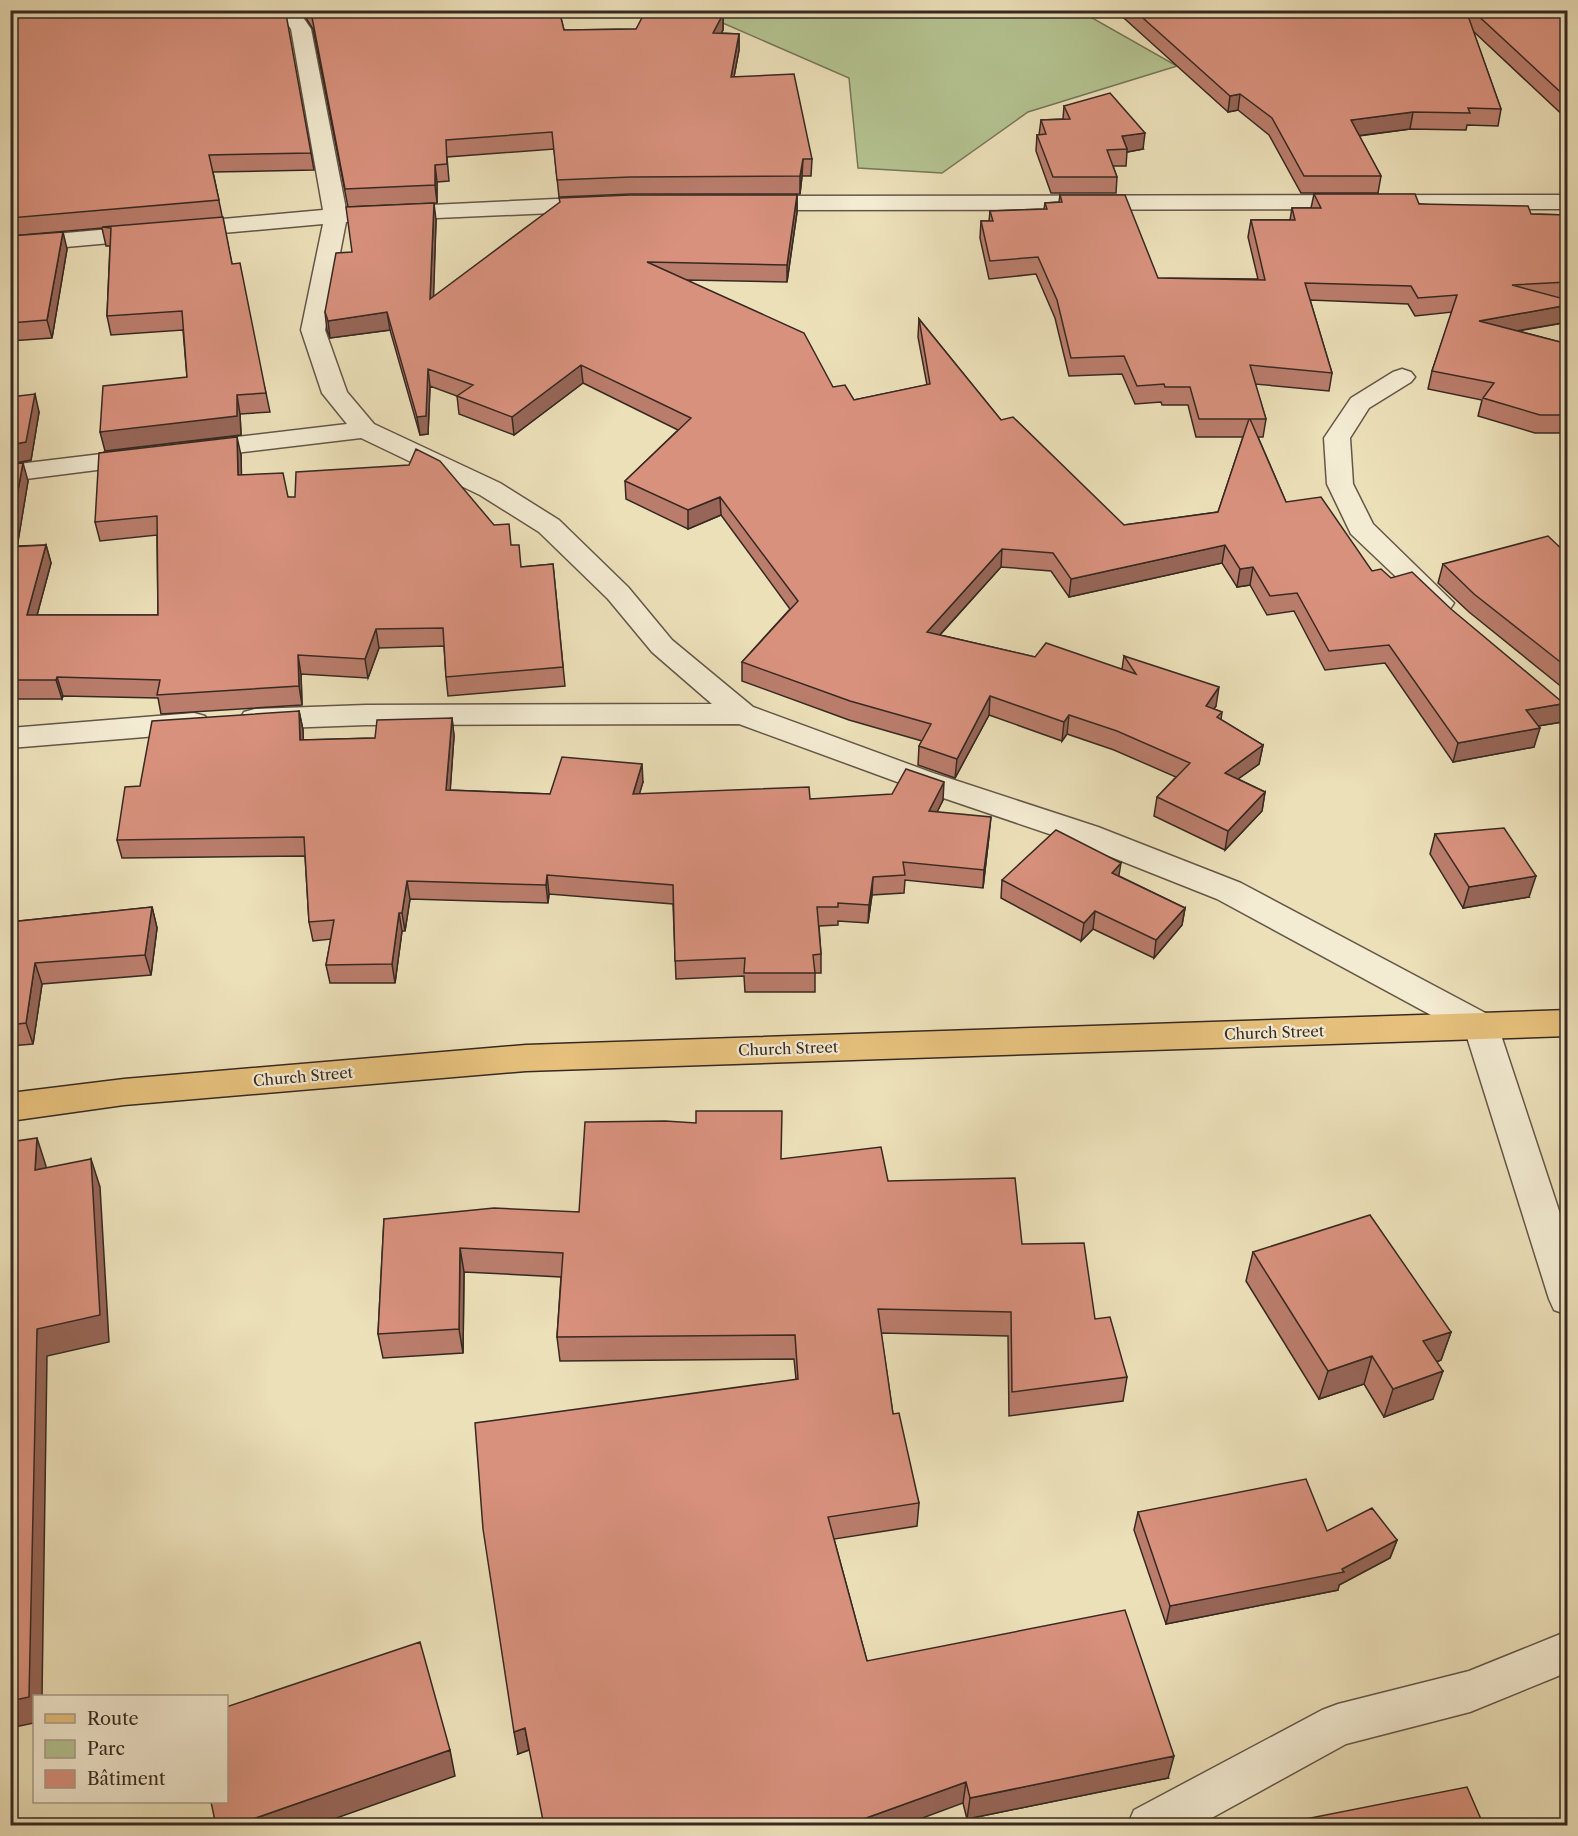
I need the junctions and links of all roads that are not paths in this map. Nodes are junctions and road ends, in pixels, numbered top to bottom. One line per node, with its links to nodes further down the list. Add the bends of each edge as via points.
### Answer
1 (288, 10): 5 (street, via 301,29)
2 (1568, 202): 4 (street)
3 (620, 203): 5 (street)
4 (726, 203)
5 (336, 216): 6 (street); 8 (street, via 313,330 335,393)
6 (10, 245)
7 (1402, 377): 10 (street, via 1360,403 1336,438 1340,484 1360,528)
8 (365, 430): 9 (street); 11 (street, via 490,489 549,526 618,593 663,646)
9 (10, 473)
10 (1458, 620)
11 (742, 714): 12 (street, via 366,715 224,721); 14 (street, via 1087,835 1229,891)
12 (10, 738)
13 (1568, 1023): 14 (main road, Church Street)
14 (1480, 1026): 15 (main road, Church Street, via 526,1058 124,1092); 16 (street)
15 (10, 1107)
16 (1568, 1299)
17 (1568, 1651): 18 (street, via 1470,1691 1338,1725)
18 (1150, 1826)

